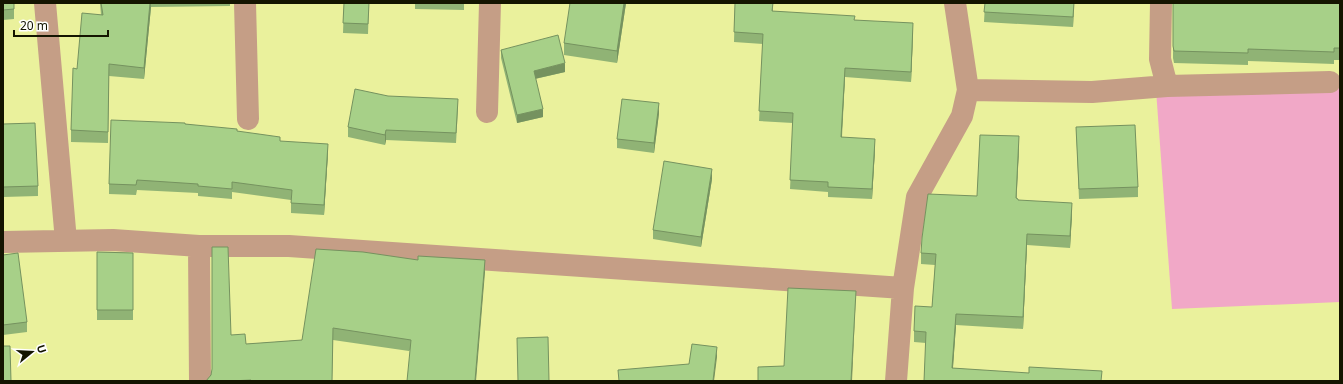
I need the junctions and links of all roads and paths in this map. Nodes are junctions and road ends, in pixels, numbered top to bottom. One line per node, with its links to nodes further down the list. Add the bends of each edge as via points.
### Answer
1 (45, 3): 11 (street)
2 (245, 3): 10 (street)
3 (490, 3): 9 (street)
4 (955, 3): 8 (street)
5 (1161, 3): 7 (street, via 1160,59)
6 (1330, 82): 7 (street)
7 (1167, 86): 8 (street, via 1092,92)
8 (968, 90): 14 (street, via 962,116 917,197)
9 (487, 112)
10 (248, 119)
11 (66, 241): 12 (street); 13 (street, via 113,240)
12 (3, 242)
13 (199, 246): 14 (street, via 289,246); 15 (street)
14 (903, 288): 16 (street)
15 (200, 381)
16 (896, 381)

